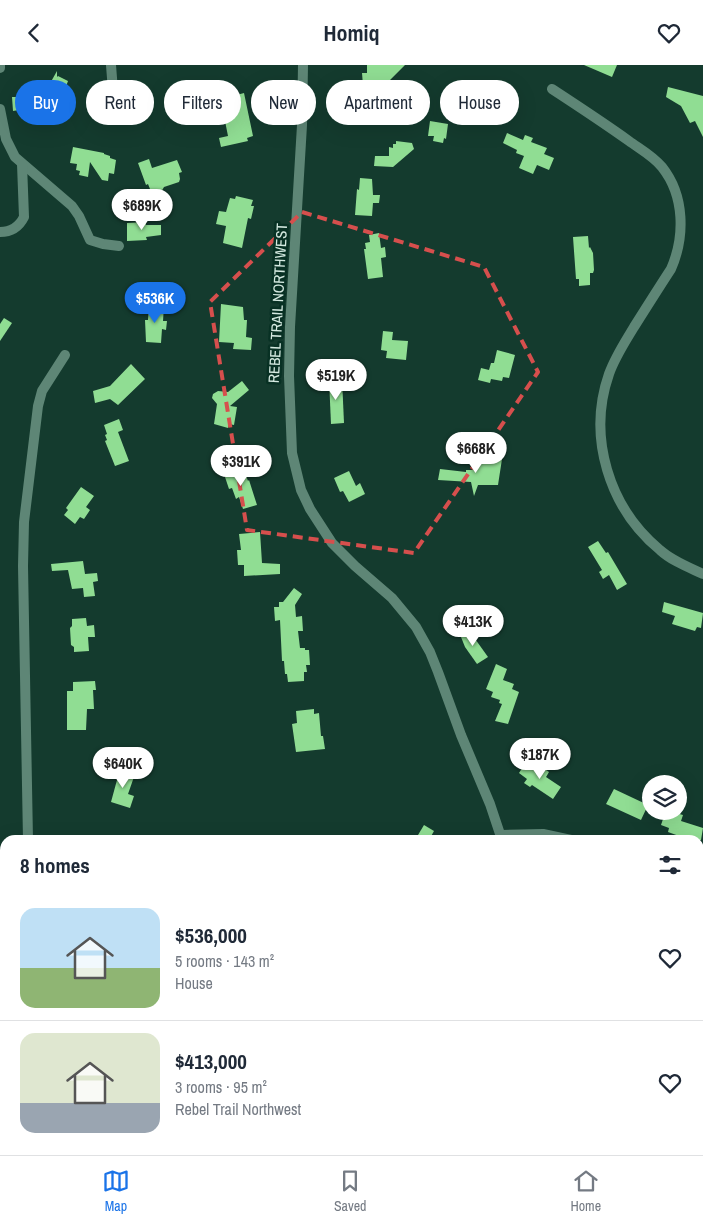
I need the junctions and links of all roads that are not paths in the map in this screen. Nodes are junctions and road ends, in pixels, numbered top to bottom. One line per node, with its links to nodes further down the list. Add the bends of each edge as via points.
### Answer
1 (111, 65): 3 (street)
2 (303, 65): 12 (street, REBEL TRAIL NORTHWEST, via 289,376 292,453 301,490 332,543 392,598 416,627 438,672)
3 (112, 80)
4 (552, 89): 10 (street, via 654,159 675,189 680,233 674,260 608,375 601,425 603,454 617,498 642,534 660,551)
5 (0, 109): 6 (street, via 10,149)
6 (22, 164): 7 (street, via 24,217 15,229); 8 (street, via 72,206 90,240)
7 (0, 232)
8 (119, 246)
9 (65, 355): 11 (street, via 42,391 38,406 24,522 22,566)
10 (703, 573)
11 (28, 835)
12 (501, 835)
13 (529, 835): 14 (street)
14 (548, 835)

